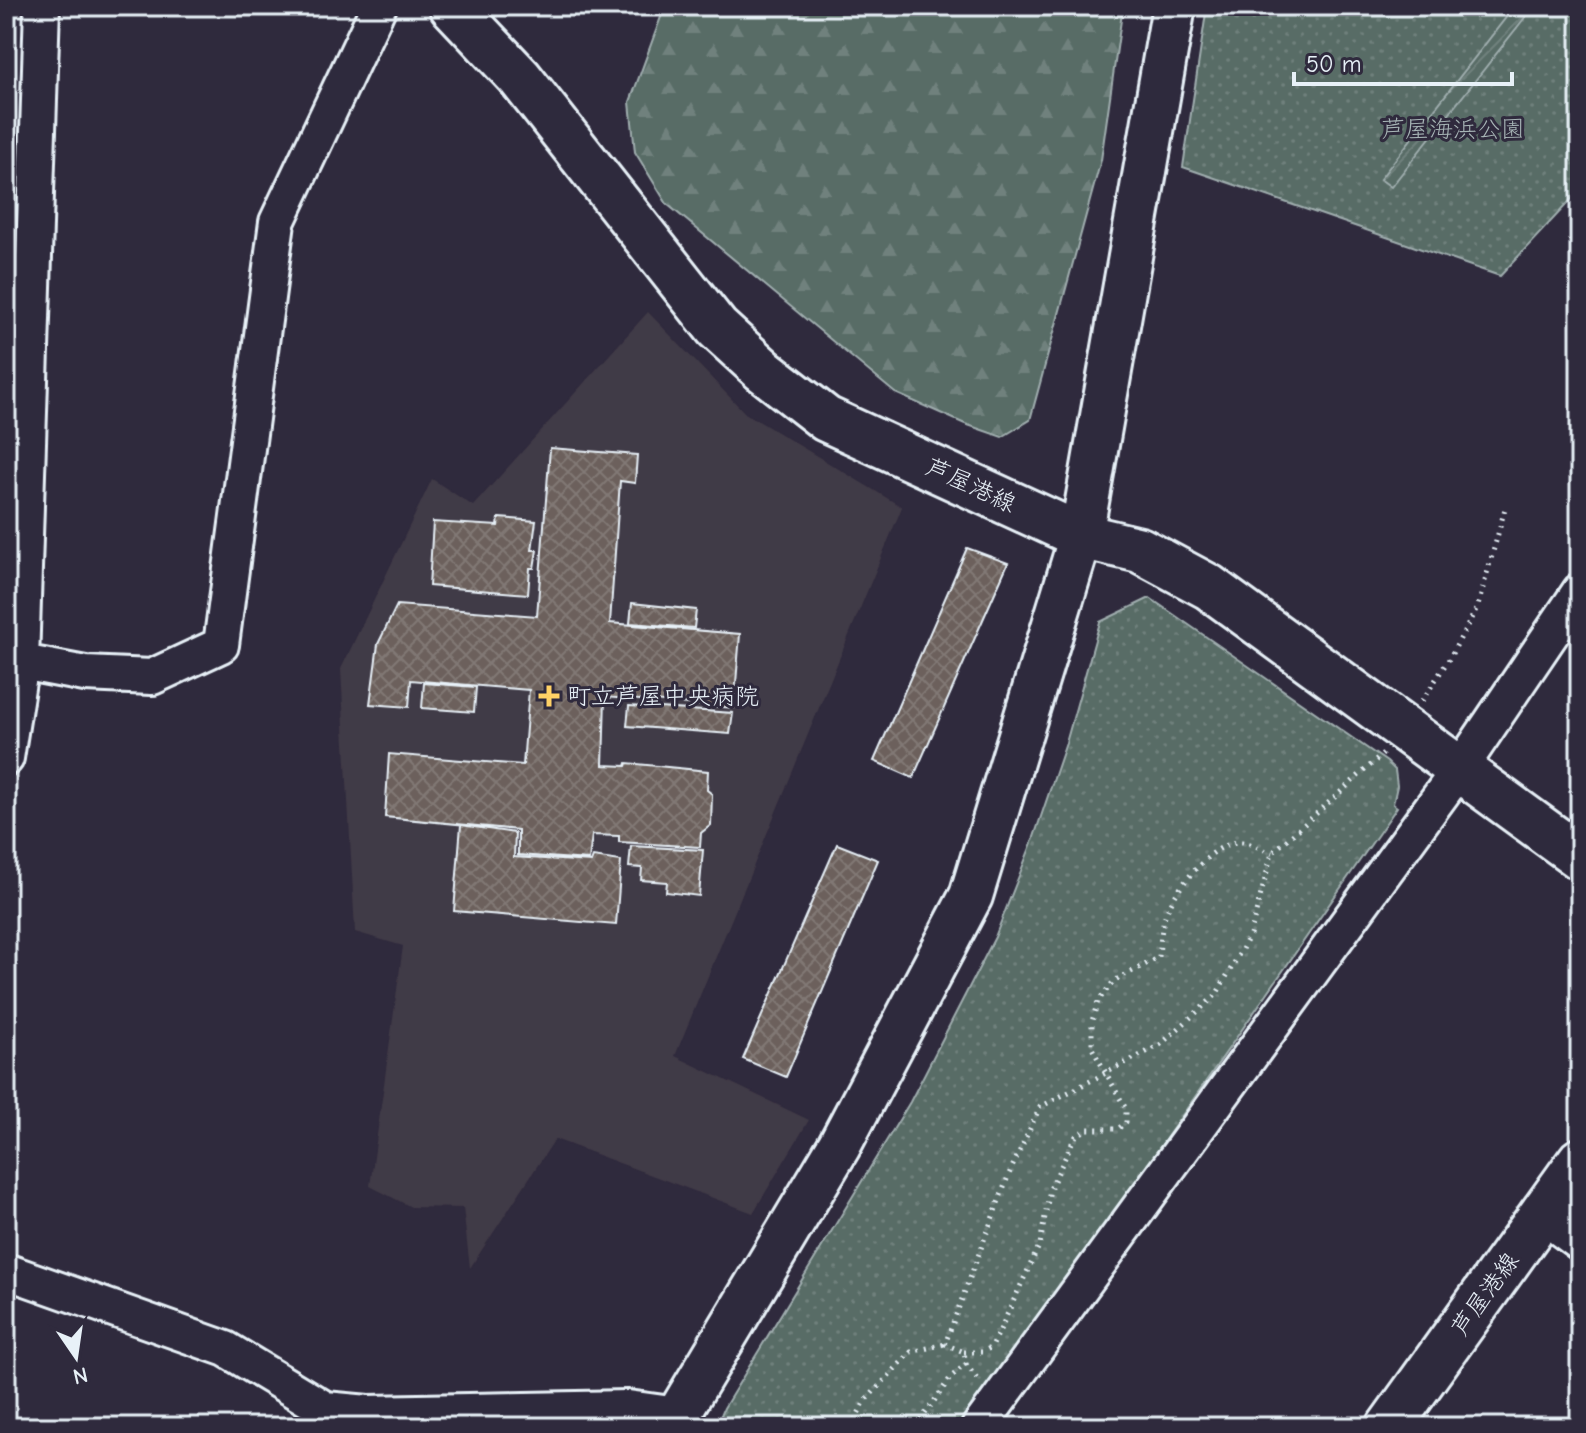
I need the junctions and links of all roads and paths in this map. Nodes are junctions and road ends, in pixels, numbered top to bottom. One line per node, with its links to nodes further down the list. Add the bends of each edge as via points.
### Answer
1 (42, 6): 5 (street)
2 (379, 6): 9 (street, via 277,222 221,645 152,677 85,674)
3 (452, 6): 7 (main road, 芦屋港線, via 520,78 717,328 763,370 826,419)
4 (1174, 6): 7 (street)
5 (20, 288): 9 (street)
6 (1506, 505): 10 (path, via 1478,606)
7 (1081, 536): 10 (main road, 芦屋港線, via 1140,550 1209,587); 23 (street, via 971,896 839,1146)
8 (1580, 591): 12 (street)
9 (14, 661): 11 (street)
10 (1402, 729): 12 (main road, 芦屋港線); 13 (path, via 1374,763)
11 (6, 758)
12 (1459, 770): 14 (main road, 芦屋港線); 26 (street)
13 (1272, 853): 15 (path, via 1250,935 1216,995 1160,1045); 15 (path, via 1243,842 1226,844 1197,865 1168,908 1159,957 1114,981 1098,1001 1092,1048)
14 (1580, 857)
15 (1106, 1073): 20 (path, via 1040,1107); 21 (path, via 1126,1109 1126,1122 1118,1129 1087,1129 1076,1136 1050,1189 1040,1244 992,1347)
16 (1580, 1161): 17 (main road, 芦屋港線)
17 (1542, 1215): 18 (street); 27 (main road, 芦屋港線)
18 (1580, 1243)
19 (6, 1271): 22 (street, via 226,1349)
20 (945, 1344): 21 (path); 24 (path, via 911,1352 865,1401)
21 (964, 1352): 25 (path, via 966,1364)
22 (323, 1418): 23 (street, via 628,1408)
23 (676, 1421)
24 (851, 1427)
25 (916, 1427)
26 (979, 1427)
27 (1389, 1427)

